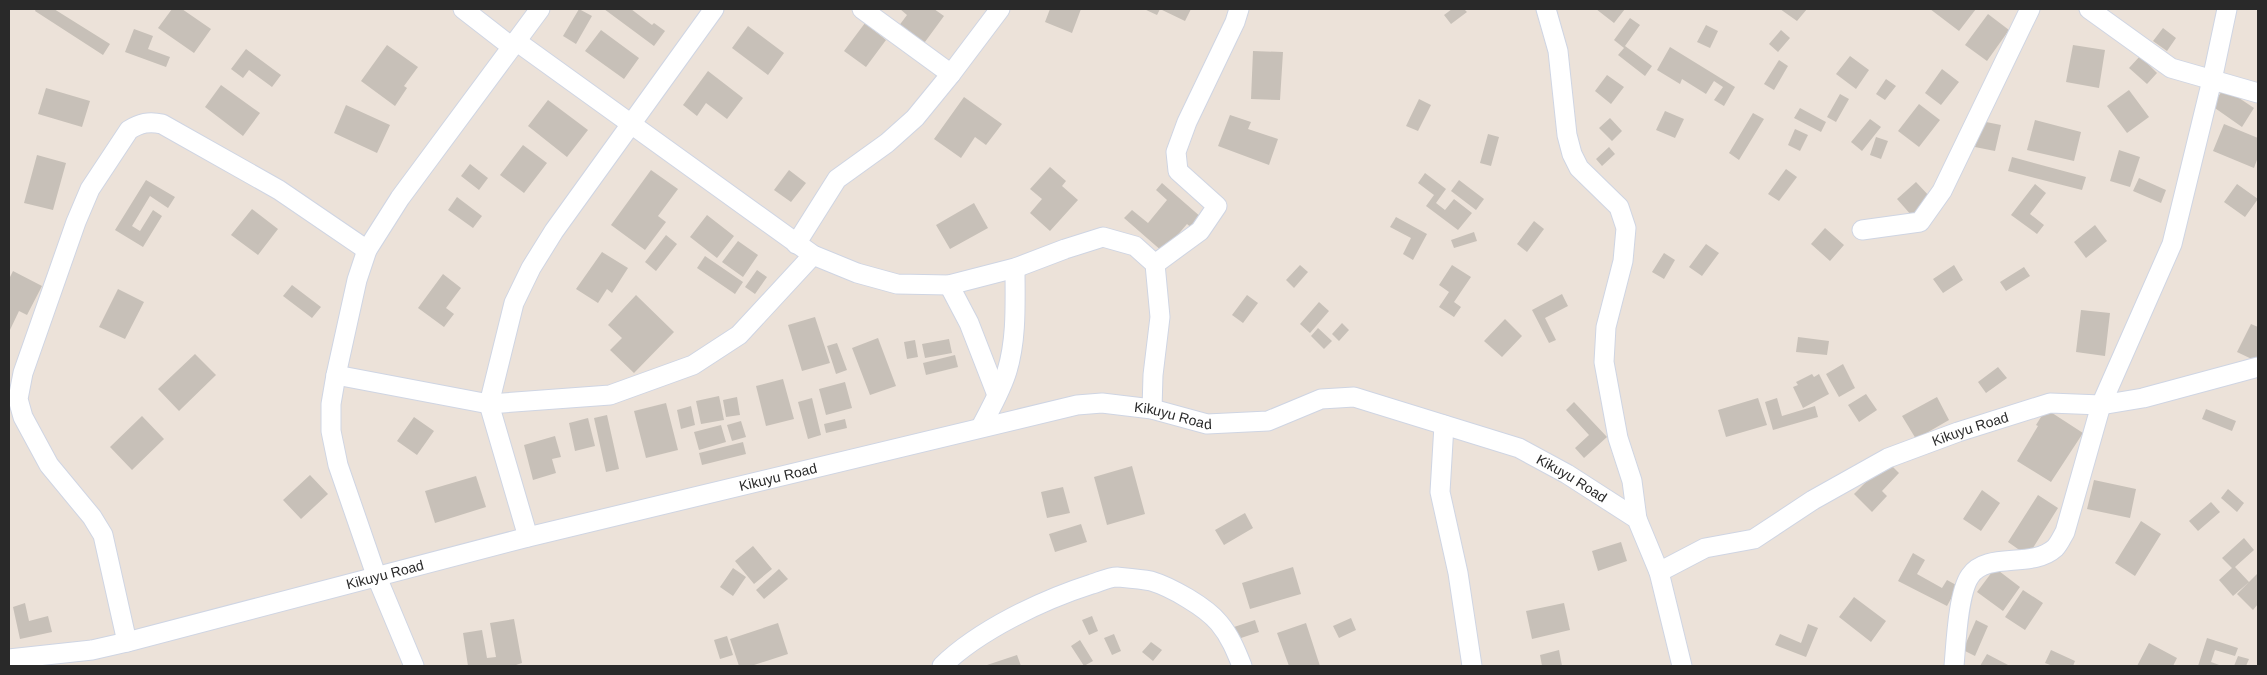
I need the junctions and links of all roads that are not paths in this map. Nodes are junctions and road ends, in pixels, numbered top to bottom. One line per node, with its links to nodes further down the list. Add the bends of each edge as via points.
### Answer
1 (463, 9): 11 (street)
2 (540, 9): 11 (street)
3 (714, 9): 15 (street)
4 (862, 9): 12 (street)
5 (1000, 9): 12 (street)
6 (1238, 9): 20 (street, via 1236,22 1187,122 1176,152 1178,171 1217,206 1200,230)
7 (1546, 9): 31 (street, via 1558,51 1572,154 1579,168 1619,206 1626,228 1624,261 1606,327 1604,362 1618,438 1632,481)
8 (2030, 9): 16 (street, via 1942,191 1920,222)
9 (2089, 9): 13 (street, via 2171,68)
10 (2227, 9): 13 (street)
11 (514, 44): 15 (street); 18 (street, via 400,198)
12 (951, 74): 17 (street, via 915,118 837,179)
13 (2212, 80): 14 (street); 27 (street, via 2172,244)
14 (2258, 92)
15 (631, 123): 17 (street); 26 (street, via 531,268 514,303)
16 (1862, 230)
17 (796, 244): 19 (street)
18 (367, 250): 24 (street); 35 (street, via 279,190 162,124 138,124 129,130 90,189 23,373 18,399 22,417 49,465 103,535)
19 (813, 255): 22 (street, via 897,284); 26 (street, via 739,335 693,366 610,395)
20 (1155, 264): 21 (street, via 1134,246 1103,237); 28 (street, via 1160,317)
21 (1015, 268): 22 (street); 25 (street, via 1012,351)
22 (949, 284): 25 (street, via 969,323)
23 (2258, 367): 27 (street, Kikuyu Road, via 2142,398)
24 (336, 375): 26 (street); 34 (street, via 331,431 338,465)
25 (997, 395): 30 (street)
26 (489, 404): 32 (street)
27 (2101, 405): 33 (street, Kikuyu Road, via 2050,403 1897,455 1813,500 1754,539 1705,548); 42 (street, via 2065,532 2055,548 2039,557 1981,565 1970,575 1963,589)
28 (1152, 409): 29 (street, Kikuyu Road, via 1207,424 1268,422 1321,399 1354,397); 30 (street, Kikuyu Road, via 1102,403 1077,404)
29 (1444, 425): 31 (street, Kikuyu Road, via 1519,448); 40 (street, via 1440,492 1458,573)
30 (981, 427): 32 (street, Kikuyu Road)
31 (1637, 519): 33 (street)
32 (528, 537): 34 (street, Kikuyu Road)
33 (1659, 572): 41 (street)
34 (376, 576): 35 (street, Kikuyu Road); 37 (street)
35 (127, 642): 36 (street, Kikuyu Road, via 92,650)
36 (9, 659)
37 (414, 666)
38 (942, 666): 39 (street, via 985,634 1026,611 1076,589 1115,577 1151,581 1190,599 1218,622 1235,647)
39 (1242, 666)
40 (1472, 666)
41 (1682, 666)
42 (1954, 666)

